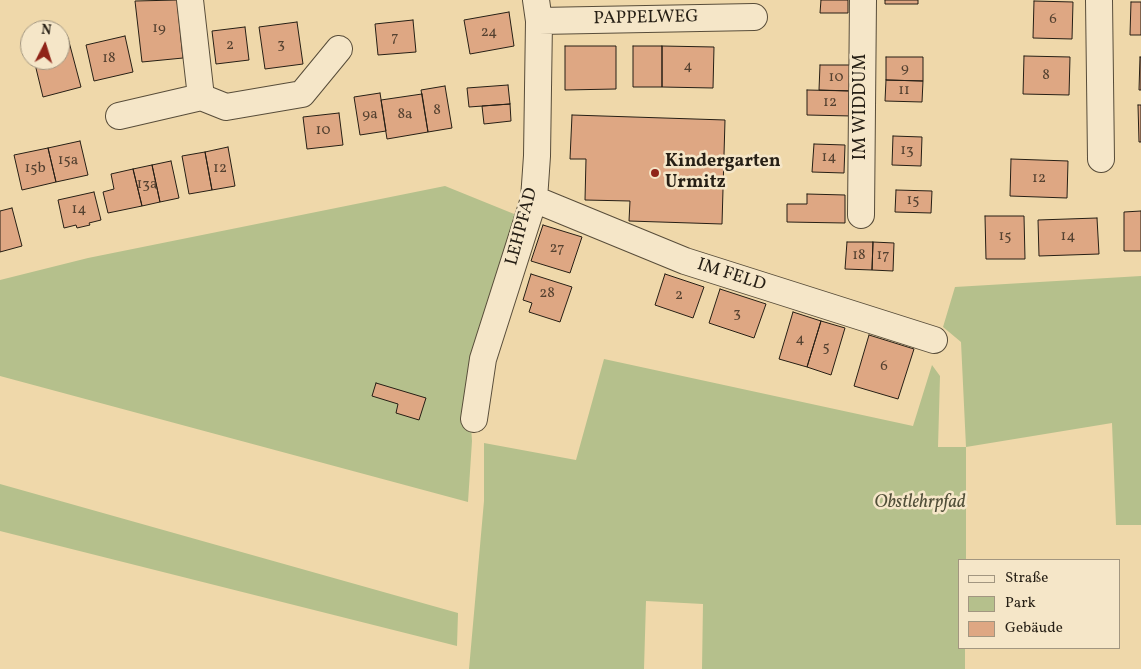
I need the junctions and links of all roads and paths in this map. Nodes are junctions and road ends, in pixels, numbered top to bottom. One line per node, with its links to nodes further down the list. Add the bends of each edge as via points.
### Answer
1 (190, 0): 7 (street)
2 (863, 0): 11 (street, IM WIDDUM)
3 (1100, 0): 9 (street)
4 (537, 11): 5 (street, PAPPELWEG); 10 (street, LEHPFAD)
5 (754, 17)
6 (340, 50): 7 (street, via 302,94 226,106)
7 (201, 97): 8 (street)
8 (119, 116)
9 (1101, 159)
10 (534, 199): 12 (street, IM FELD, via 685,261); 13 (street, LEHPFAD, via 483,360)
11 (861, 215)
12 (934, 340)
13 (474, 419)

